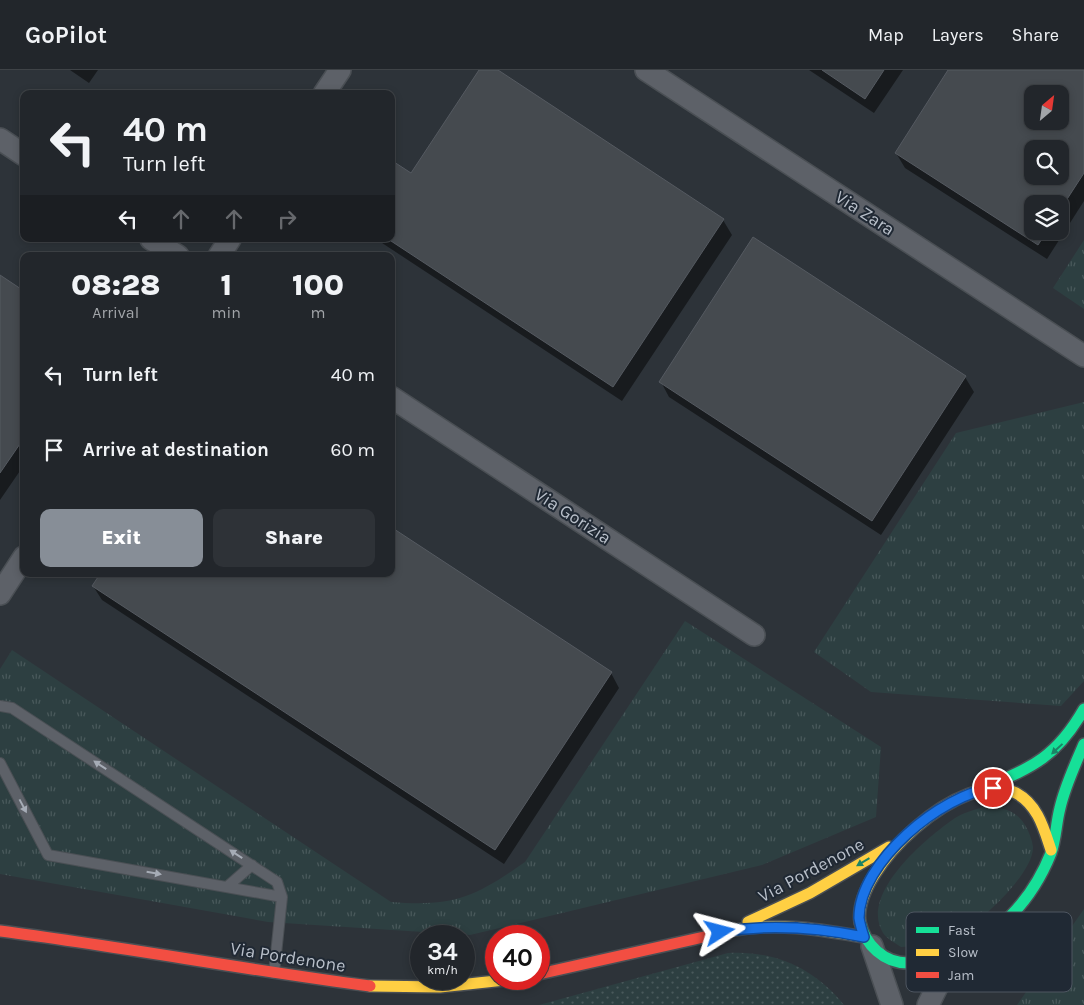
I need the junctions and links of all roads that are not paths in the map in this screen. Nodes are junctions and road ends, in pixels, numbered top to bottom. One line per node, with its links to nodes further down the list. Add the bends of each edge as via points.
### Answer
1 (340, 70): 3 (street)
2 (646, 70): 8 (street, Via Zara)
3 (327, 90)
4 (0, 139): 5 (street)
5 (20, 152)
6 (156, 242): 7 (street)
7 (172, 252)
8 (1084, 356)
9 (395, 400): 12 (street, Via Gorizia)
10 (20, 563): 11 (street)
11 (0, 594)
12 (754, 635)
13 (0, 706): 20 (lane, one-way to 13, via 12,708)
14 (1084, 709): 17 (street, one-way to 17, via 1064,742 1043,761)
15 (1084, 744): 19 (street, via 1065,792)
16 (0, 763): 21 (lane, one-way to 21, via 48,855)
17 (980, 789): 18 (street, via 941,809); 19 (street, via 1000,788 1024,798 1042,819)
18 (905, 837): 25 (street, Via Pordenone, one-way to 25, via 810,893); 28 (street, via 880,864 867,887 859,920)
19 (1051, 850): 23 (street, via 1041,874)
20 (252, 865): 21 (lane); 22 (lane, via 278,882)
21 (228, 886): 22 (lane)
22 (282, 898): 31 (lane)
23 (1015, 912)
24 (22, 922): 27 (street, Via Pordenone)
25 (731, 930): 28 (street, Via Pordenone, via 780,926 820,929); 30 (street, Via Pordenone)
26 (0, 931): 27 (street, Via Pordenone)
27 (57, 938): 31 (street, Via Pordenone)
28 (868, 942): 29 (street, via 886,958); 34 (street)
29 (906, 963)
30 (550, 971)
31 (274, 973): 32 (street, Via Pordenone, via 395,988)
32 (485, 982)
33 (934, 992): 35 (street)
34 (892, 1005)
35 (928, 1005)

